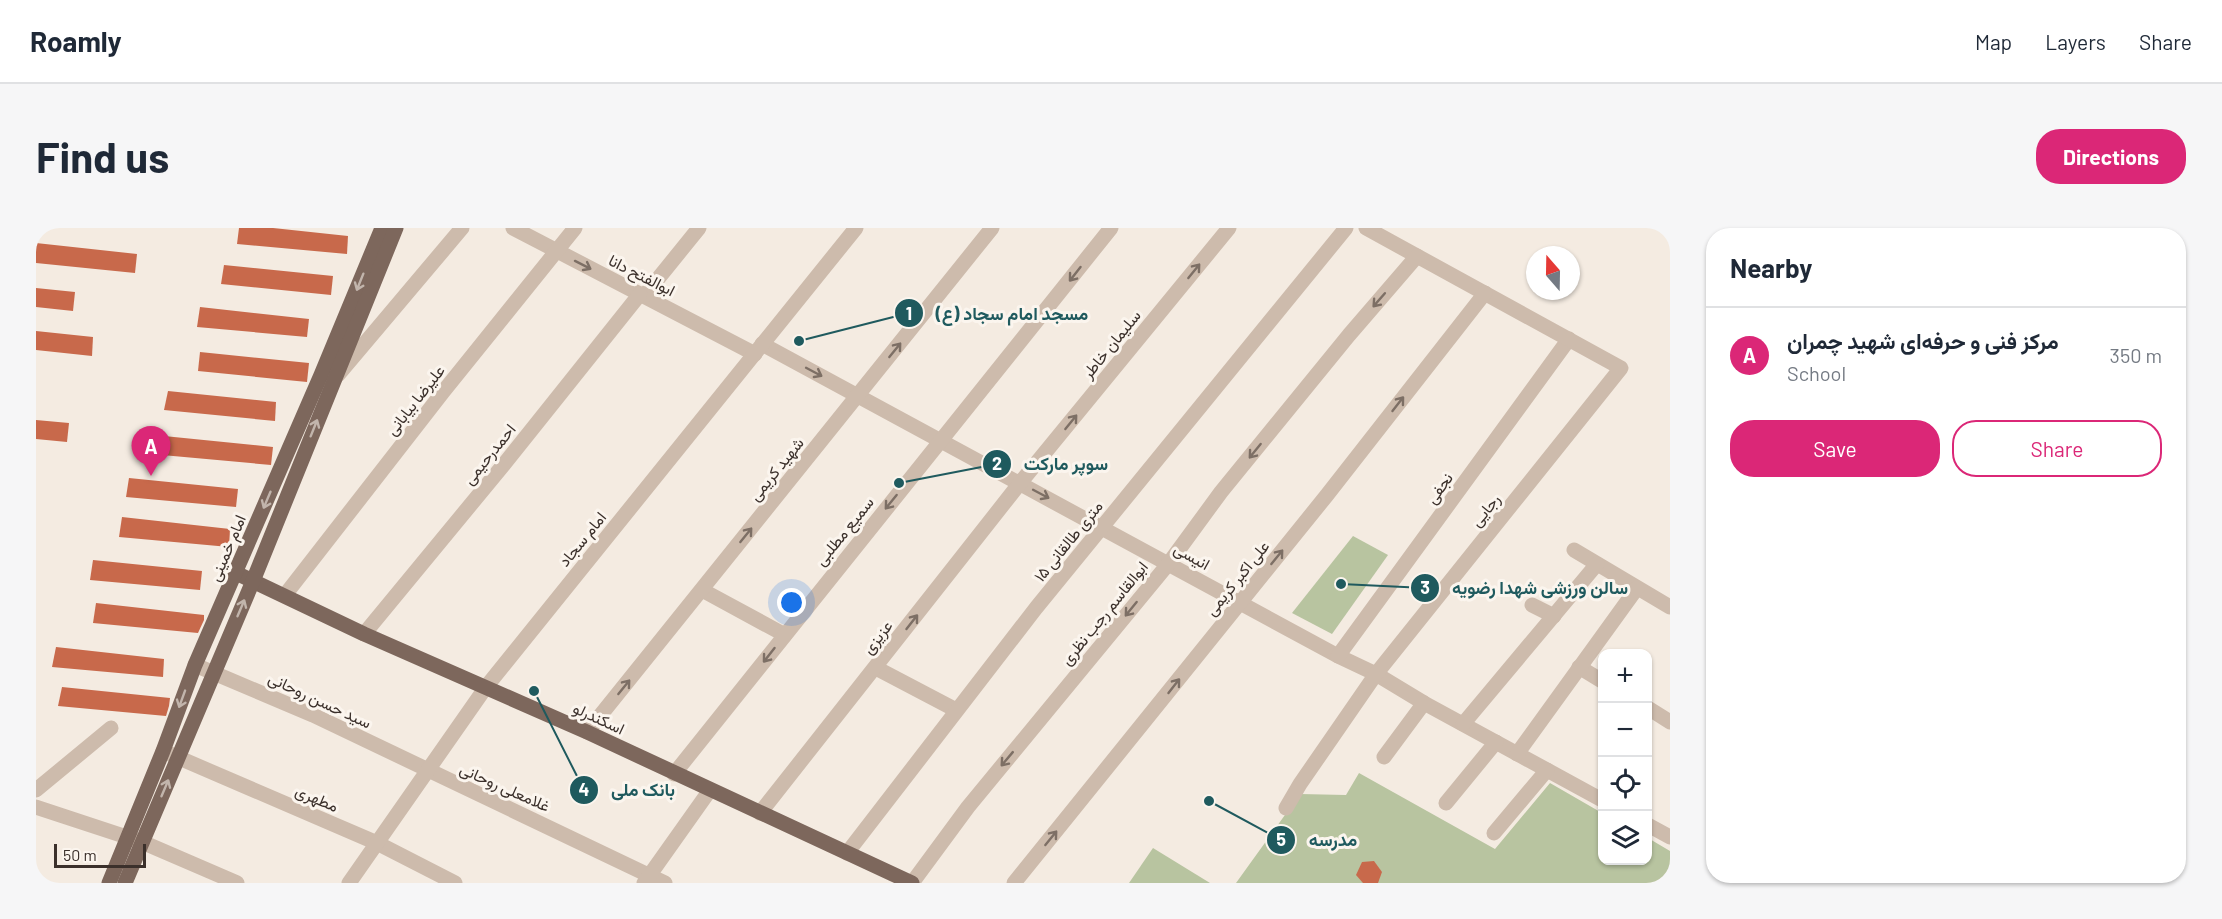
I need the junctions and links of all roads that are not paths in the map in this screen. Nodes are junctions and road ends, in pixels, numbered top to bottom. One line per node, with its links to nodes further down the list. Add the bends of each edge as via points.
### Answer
1 (462, 228): 18 (street)
2 (513, 228): 12 (street, ابوالفتح دانا)
3 (575, 228): 12 (street, علیرضا بیابانی)
4 (699, 228): 15 (street, احمدرحیمی)
5 (856, 228): 17 (street, امام سجاد)
6 (992, 228): 19 (street, شهید کریمی, one-way to 6)
7 (1111, 228): 20 (street, سمیع مطلبی, one-way to 20)
8 (1229, 228): 21 (street, سلیمان خاطر, one-way to 8)
9 (1346, 228): 22 (street, ۱۵ متری طالقانی)
10 (1366, 228): 13 (street)
11 (386, 230): 18 (main road, امام خمینی); 26 (main road, امام خمینی, one-way to 26)
12 (556, 250): 15 (street, ابوالفتح دانا, one-way to 15); 30 (street, علیرضا بیابانی)
13 (1417, 256): 14 (street); 24 (street, ابوالقاسم رجب نظری, one-way to 24, via 1236,474)
14 (1485, 294): 16 (street); 31 (street, علی اکبر کریمی, one-way to 14)
15 (642, 295): 17 (street, ابوالفتح دانا); 35 (street, احمدرحیمی)
16 (1569, 339): 37 (street, نجفی); 42 (street, رجایی, via 1621,369)
17 (759, 349): 19 (street, انیسی, one-way to 19); 44 (street, امام سجاد)
18 (333, 380): 27 (main road, امام خمینی, one-way to 18)
19 (858, 396): 20 (street, انیسی); 29 (street, شهید کریمی, one-way to 19)
20 (940, 440): 21 (street, انیسی); 36 (street, سمیع مطلبی, one-way to 36)
21 (1020, 483): 22 (street, انیسی, one-way to 22); 39 (street, عزیزی, one-way to 21)
22 (1102, 527): 24 (street, انیسی); 46 (street, ۱۵ متری طالقانی)
23 (1574, 550): 25 (street)
24 (1168, 563): 31 (street, انیسی); 81 (street, ابوالقاسم رجب نظری, one-way to 81, via 968,807)
25 (1597, 564): 28 (street); 34 (street)
26 (236, 573): 27 (main road, اسکندرلو); 38 (main road, امام خمینی)
27 (253, 580): 30 (main road, اسکندرلو); 41 (main road, امام خمینی, one-way to 27)
28 (1637, 588): 33 (street); 40 (street)
29 (702, 590): 36 (street); 51 (street, شهید کریمی, one-way to 29)
30 (285, 595): 35 (main road, اسکندرلو)
31 (1240, 603): 37 (street, انیسی); 82 (street, علی اکبر کریمی, one-way to 31)
32 (1532, 605): 34 (street)
33 (1670, 607)
34 (1554, 616): 49 (street)
35 (364, 634): 44 (main road, اسکندرلو)
36 (785, 635): 59 (street, سمیع مطلبی, one-way to 59)
37 (1338, 656): 42 (street, انیسی)
38 (195, 665): 41 (street, سید حسن روحانی); 53 (main road, امام خمینی, one-way to 53)
39 (876, 668): 46 (street); 66 (street, عزیزی)
40 (1579, 668): 43 (street); 54 (street)
41 (214, 673): 56 (main road, امام خمینی); 58 (street, سید حسن روحانی, via 313,715)
42 (1376, 674): 45 (street, انیسی); 65 (street, رجایی)
43 (1598, 679)
44 (486, 687): 51 (main road, اسکندرلو); 58 (street, امام سجاد)
45 (1424, 703): 49 (street, انیسی); 55 (street)
46 (956, 710): 73 (street, ۱۵ متری طالقانی)
47 (1652, 711): 48 (street)
48 (1670, 722)
49 (1464, 724): 52 (street, انیسی)
50 (111, 728): 60 (street)
51 (587, 732): 59 (main road, اسکندرلو)
52 (1496, 742): 54 (street, انیسی); 63 (street)
53 (163, 751): 56 (street, مطهری); 69 (main road, امام خمینی)
54 (1517, 754): 57 (street, انیسی)
55 (1384, 757)
56 (178, 759): 71 (main road, امام خمینی, one-way to 56); 72 (street, مطهری)
57 (1547, 770): 62 (street, انیسی); 68 (street)
58 (428, 771): 72 (street, امام سجاد); 74 (street, غلامعلی روحانی, via 544,824)
59 (674, 774): 61 (main road, اسکندرلو)
60 (36, 790)
61 (710, 790): 66 (main road, اسکندرلو); 74 (street)
62 (1598, 798)
63 (1446, 803)
64 (36, 807): 69 (street)
65 (1286, 808)
66 (760, 813): 73 (main road, اسکندرلو)
67 (1652, 828): 70 (street)
68 (1494, 833)
69 (126, 837): 71 (street); 75 (main road, امام خمینی)
70 (1670, 837)
71 (142, 842): 76 (main road, امام خمینی); 77 (street)
72 (377, 843): 78 (street, امام سجاد); 79 (street, مطهری)
73 (847, 853): 81 (main road, اسکندرلو)
74 (646, 879): 80 (street, غلامعلی روحانی)
75 (109, 883)
76 (125, 883)
77 (237, 883)
78 (349, 883)
79 (455, 883)
80 (665, 883)
81 (912, 883)
82 (1014, 883)

